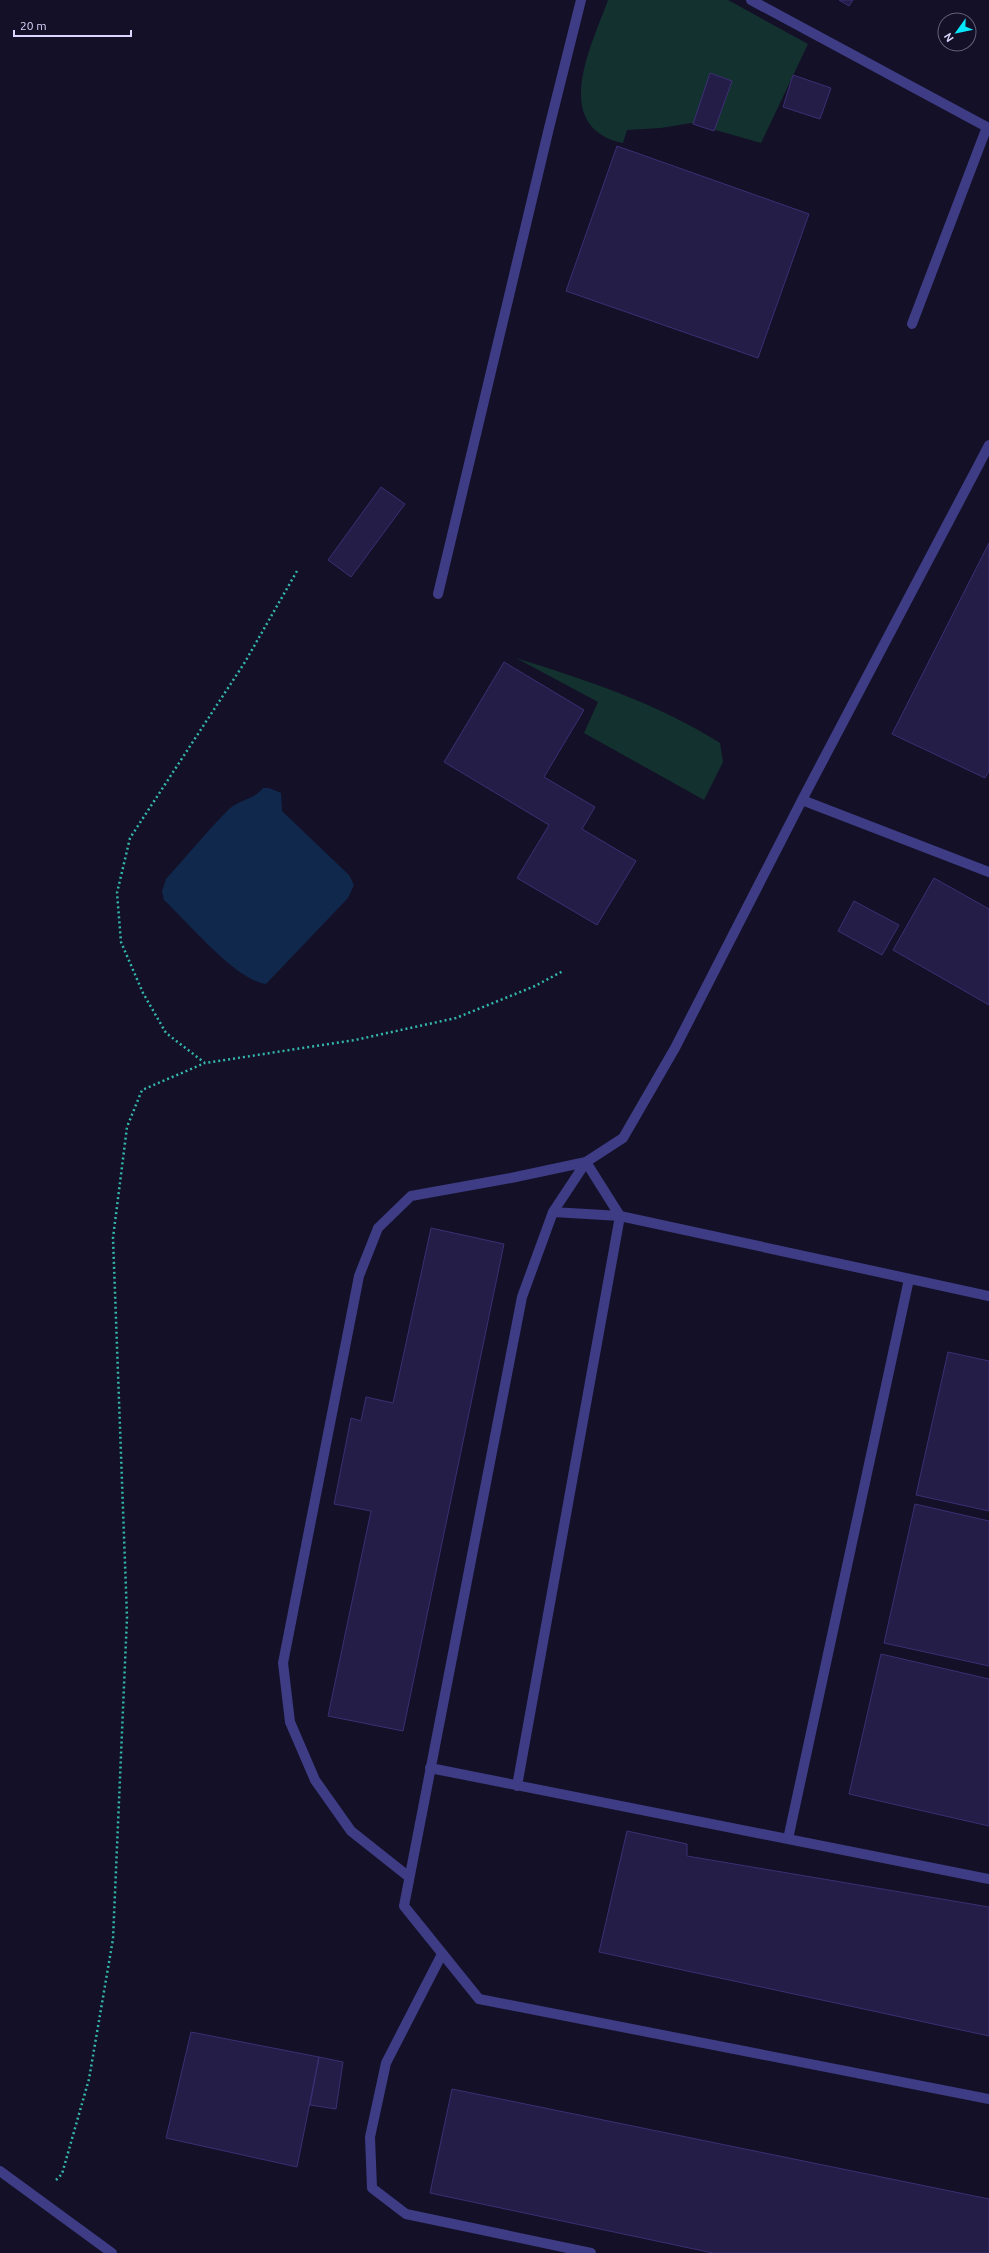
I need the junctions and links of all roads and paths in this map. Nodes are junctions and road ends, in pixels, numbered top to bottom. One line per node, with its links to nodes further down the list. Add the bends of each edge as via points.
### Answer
1 (581, 0): 6 (lane)
2 (751, 0): 3 (lane, via 987,127)
3 (912, 324)
4 (989, 445): 7 (lane)
5 (297, 571): 10 (path, via 245,662 130,838 117,893 121,942 143,993 166,1033)
6 (438, 594)
7 (802, 800): 8 (lane); 11 (lane, via 646,1102 623,1138)
8 (989, 872)
9 (563, 971): 10 (path, via 535,986 456,1018 355,1040)
10 (205, 1063): 24 (path, via 142,1090 127,1127 113,1238 127,1617 113,1938 89,2079 62,2174)
11 (586, 1162): 12 (lane); 13 (lane); 19 (lane, via 411,1196 378,1228 359,1276 283,1663 290,1722 316,1780 351,1831)
12 (553, 1212): 13 (lane); 16 (lane, via 522,1297)
13 (620, 1216): 14 (lane); 17 (lane)
14 (909, 1279): 15 (lane); 18 (lane)
15 (989, 1296)
16 (430, 1768): 17 (lane); 19 (lane)
17 (517, 1786): 18 (lane)
18 (788, 1839): 20 (lane)
19 (409, 1877): 21 (lane, via 404,1906)
20 (989, 1879)
21 (442, 1954): 22 (lane, via 479,1999); 26 (lane, via 386,2063 370,2137 372,2188 406,2214)
22 (989, 2099)
23 (0, 2171): 24 (lane)
24 (37, 2199): 25 (lane)
25 (112, 2253)
26 (591, 2253)

